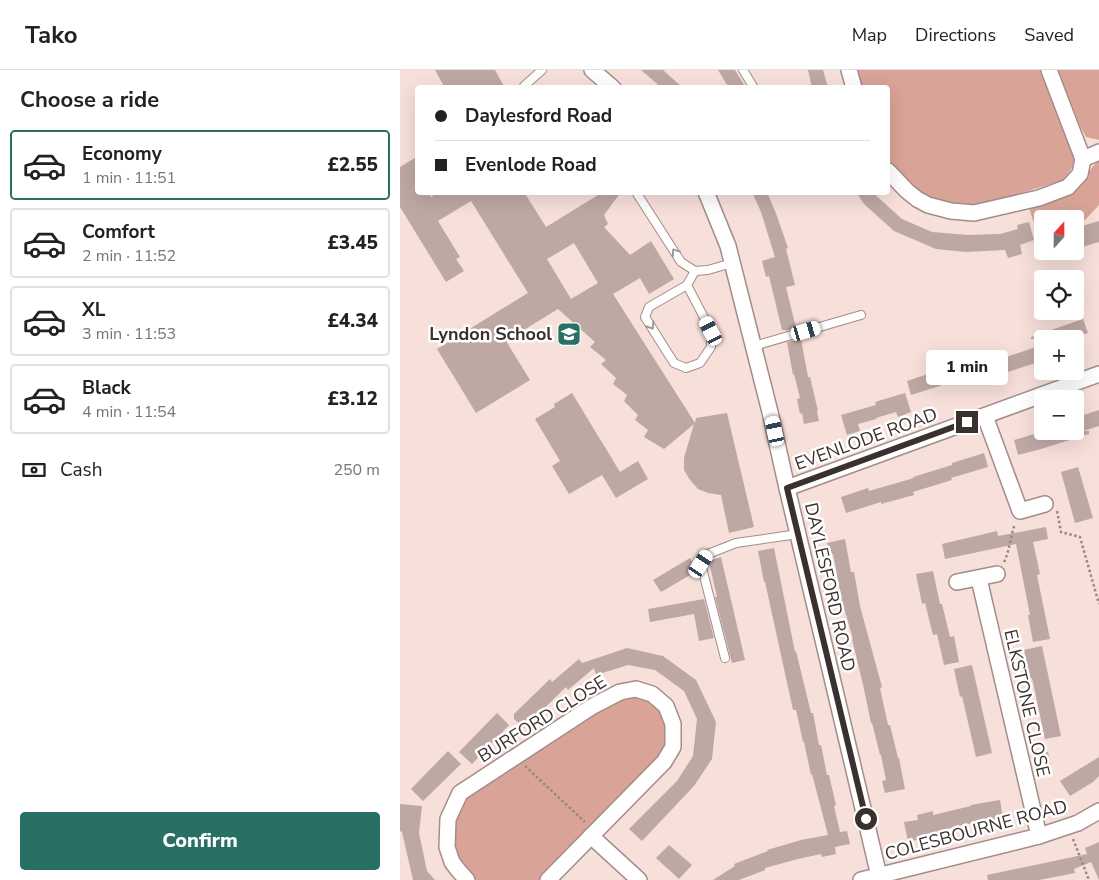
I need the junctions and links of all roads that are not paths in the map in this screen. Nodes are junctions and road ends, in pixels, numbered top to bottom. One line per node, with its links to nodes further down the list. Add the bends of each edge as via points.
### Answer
1 (542, 70): 6 (lane)
2 (592, 70): 7 (street)
3 (743, 70): 8 (lane)
4 (849, 70): 9 (street)
5 (1049, 70): 11 (street)
6 (525, 85)
7 (610, 85)
8 (752, 85)
9 (853, 85)
10 (1099, 152): 11 (street)
11 (1083, 159): 12 (street, via 1080,174 1068,187 1039,198 974,213 928,205 906,191)
12 (890, 173)
13 (638, 195): 16 (lane, one-way to 13, via 681,262)
14 (707, 195): 15 (street, DAYLESFORD ROAD)
15 (732, 263): 16 (lane); 19 (street, DAYLESFORD ROAD)
16 (696, 271): 17 (lane)
17 (687, 285): 17 (lane, one-way to 17, via 649,307 645,317 674,362 686,368 700,363 712,347 711,331)
18 (861, 315): 19 (lane)
19 (754, 346): 22 (street, DAYLESFORD ROAD)
20 (1099, 374): 21 (street, EVENLODE ROAD)
21 (986, 416): 22 (street, EVENLODE ROAD); 23 (street, via 1020,511)
22 (787, 488): 24 (street, DAYLESFORD ROAD)
23 (1045, 504)
24 (798, 534): 28 (lane, via 736,543 708,554 701,564); 32 (street, DAYLESFORD ROAD)
25 (997, 574): 26 (street)
26 (978, 578): 27 (street); 31 (street, ELKSTONE CLOSE)
27 (957, 582)
28 (725, 658)
29 (1099, 811): 31 (street, COLESBOURNE ROAD)
30 (593, 834): 33 (street, BURFORD CLOSE, via 664,762 673,747 673,724 666,706 652,694 636,689 620,692 593,706 460,793 448,819 447,846 452,862); 34 (street, BURFORD CLOSE); 35 (street)
31 (1039, 836): 32 (street, COLESBOURNE ROAD)
32 (879, 876): 36 (street, COLESBOURNE ROAD)
33 (467, 880)
34 (548, 880)
35 (639, 880)
36 (861, 880)

